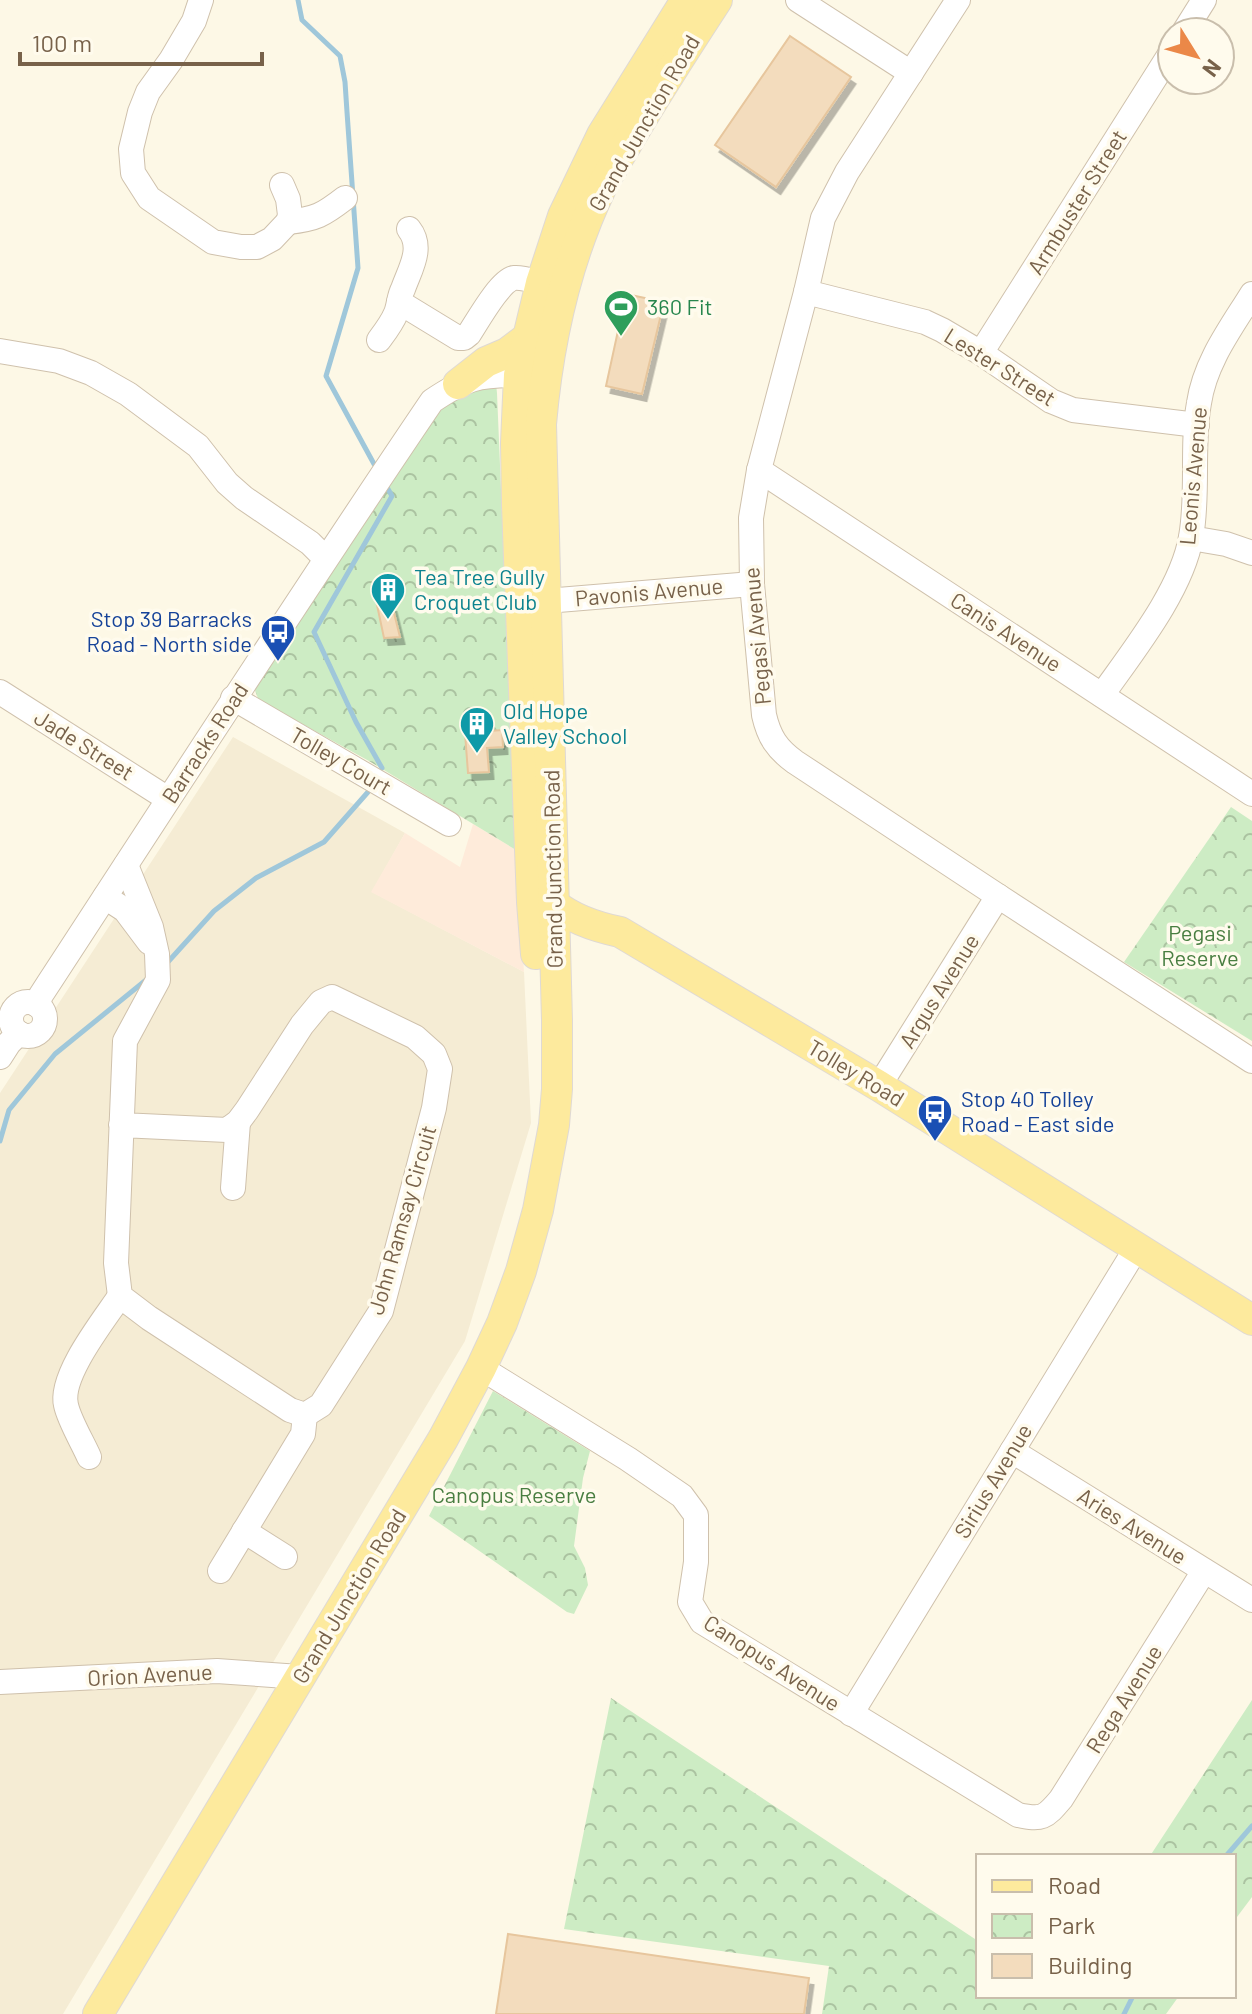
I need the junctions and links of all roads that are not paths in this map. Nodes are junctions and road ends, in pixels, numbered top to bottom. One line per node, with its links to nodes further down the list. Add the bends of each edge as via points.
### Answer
1 (201, 0): 10 (street, via 140,112 131,149 133,173 149,198 213,242 257,247)
2 (686, 0): 12 (main road, Grand Junction Road, via 602,135 563,216)
3 (717, 0): 21 (main road, Grand Junction Road, via 602,186)
4 (798, 0): 6 (street)
5 (958, 0): 6 (street, Pegasi Avenue)
6 (911, 73): 13 (street, Pegasi Avenue, via 831,201)
7 (1156, 76): 20 (street, Armbuster Street)
8 (282, 185): 10 (street)
9 (345, 198): 10 (street, via 315,218)
10 (288, 222)
11 (409, 229): 15 (street, via 417,244)
12 (541, 283): 15 (street, via 509,279 464,338); 17 (main road, Grand Junction Road)
13 (806, 292): 20 (street, Lester Street, via 925,322); 24 (street, Pegasi Avenue)
14 (1252, 294): 16 (street, Leonis Avenue)
15 (399, 302): 18 (street)
16 (1244, 325): 23 (street, Leonis Avenue, via 1206,373)
17 (527, 338): 21 (main road, Grand Junction Road); 22 (main road)
18 (379, 340)
19 (0, 351): 27 (street, via 59,361 128,394 198,446 235,490)
20 (981, 353): 23 (street, Lester Street, via 1073,410)
21 (532, 376): 22 (street, Barracks Road, via 484,376); 29 (main road, Grand Junction Road, via 541,424)
22 (458, 384): 27 (street, Barracks Road, via 432,401)
23 (1197, 425): 25 (street, Leonis Avenue)
24 (759, 470): 28 (street, Pegasi Avenue, via 751,518); 31 (street, Canis Avenue)
25 (1191, 538): 26 (street); 31 (street, Leonis Avenue, via 1166,598)
26 (1252, 553)
27 (325, 558): 32 (street, Barracks Road)
28 (752, 584): 29 (street, Pavonis Avenue); 38 (street, Pegasi Avenue, via 764,715 773,742 795,762)
29 (534, 602): 33 (main road, Grand Junction Road); 40 (main road, Grand Junction Road)
30 (0, 692): 35 (street, Jade Street)
31 (1102, 695): 34 (street, Canis Avenue)
32 (233, 698): 35 (street, Barracks Road); 36 (street, Tolley Court)
33 (550, 732): 40 (main road, Grand Junction Road); 41 (main road, via 558,753 565,872)
34 (1252, 794)
35 (168, 799): 37 (street, Barracks Road)
36 (449, 824)
37 (126, 865): 39 (street, Barracks Road); 43 (street, via 151,927)
38 (998, 896): 46 (street, Pegasi Avenue); 47 (street, Argus Avenue)
39 (105, 897): 43 (street, via 125,910); 44 (street, Barracks Road, via 41,995)
40 (543, 903): 41 (main road, Tolley Road, via 563,899); 42 (main road, Grand Junction Road); 50 (main road, Grand Junction Road)
41 (586, 913): 42 (main road); 47 (main road, Tolley Road, via 601,928 620,932)
42 (555, 954): 50 (main road, Grand Junction Road, via 557,1089)
43 (157, 964): 49 (street, via 125,1041)
44 (17, 1004): 45 (street, via 12,1025 19,1033)
45 (0, 1057)
46 (1252, 1061)
47 (879, 1086): 52 (main road, Tolley Road)
48 (238, 1122): 49 (street, via 227,1130); 51 (street); 56 (street, John Ramsay Circuit, via 302,1025 332,997 415,1037 434,1054 440,1069 381,1311 321,1405)
49 (121, 1125): 53 (street, via 116,1263)
50 (547, 1156): 55 (main road, Grand Junction Road, via 521,1271)
51 (233, 1188)
52 (1137, 1247): 54 (main road, Tolley Road); 57 (street, Sirius Avenue)
53 (120, 1296): 56 (street, via 277,1402); 58 (street, via 66,1385 66,1405)
54 (1252, 1320)
55 (481, 1368): 64 (main road, Grand Junction Road); 66 (street, Canopus Avenue, via 682,1496 696,1515 690,1602 702,1622)
56 (305, 1415): 59 (street, via 303,1434)
57 (1012, 1451): 62 (street, Aries Avenue); 66 (street, Sirius Avenue)
58 (89, 1457)
59 (244, 1531): 60 (street); 61 (street)
60 (285, 1557)
61 (220, 1571)
62 (1204, 1571): 63 (street, Aries Avenue); 67 (street, Rega Avenue, via 1061,1799)
63 (1252, 1600)
64 (300, 1677): 65 (street, Orion Avenue, via 217,1671); 68 (main road, Grand Junction Road)
65 (0, 1682)
66 (851, 1714): 67 (street, Canopus Avenue, via 1018,1815)
67 (1037, 1819)
68 (98, 2014)

